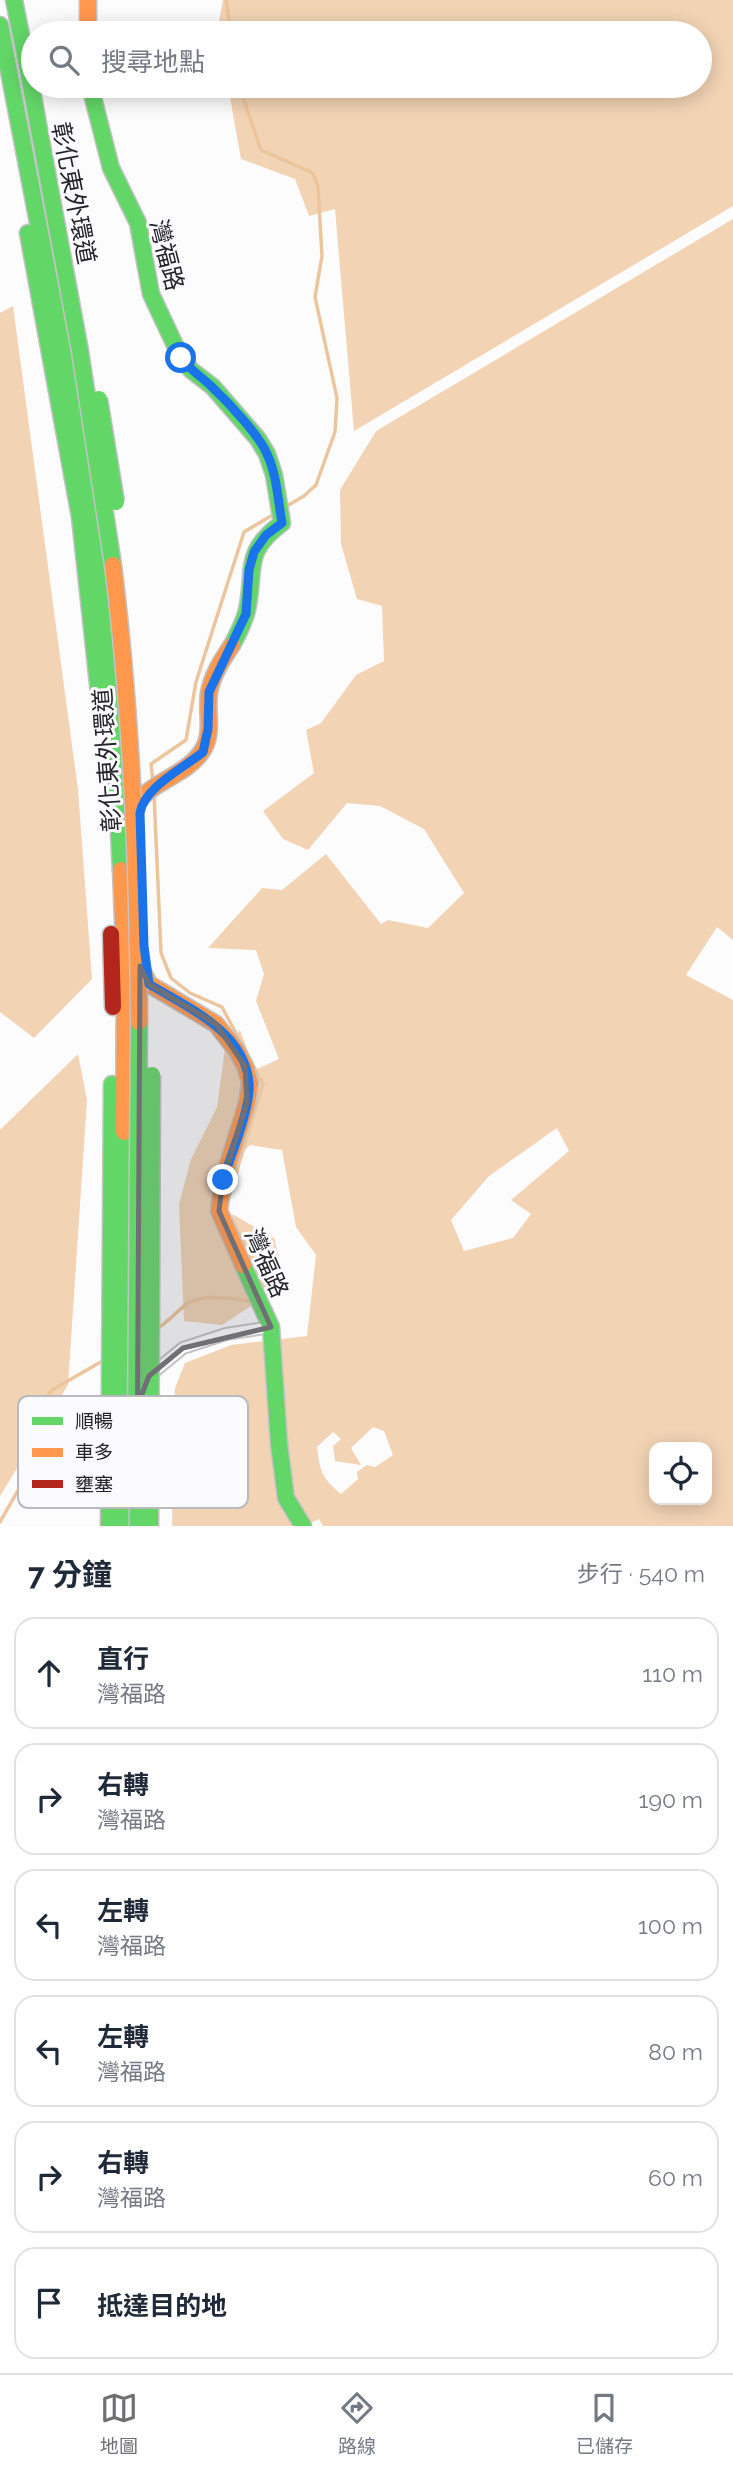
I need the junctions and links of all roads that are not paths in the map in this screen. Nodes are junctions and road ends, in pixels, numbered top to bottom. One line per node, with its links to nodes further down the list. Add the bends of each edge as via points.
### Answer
1 (14, 0): 7 (main road, 彰化東外環道)
2 (24, 0): 4 (main road)
3 (88, 0): 5 (main road)
4 (28, 21)
5 (88, 21)
6 (0, 25): 8 (main road, 彰化東外環道)
7 (21, 28)
8 (4, 81): 13 (main road, via 76,492 106,769 113,1022); 14 (main road, 彰化東外環道, via 84,462 110,666 125,968)
9 (37, 98): 15 (main road, 彰化東外環道, bridge, via 106,513 132,767 140,1009)
10 (37, 98): 17 (main road, bridge, via 111,458 144,766 152,1021)
11 (93, 98): 12 (main road, 灣福路, via 111,168 138,223 151,294 181,358 213,387 267,454 282,523 254,552 246,614 209,692 203,752 141,798 132,809 128,833 132,951 149,984 216,1024 237,1051 250,1083 219,1211)
12 (271, 1327): 16 (street, 灣福路, via 226,1334 183,1348 149,1376); 27 (main road, via 286,1498)
13 (110, 1396)
14 (123, 1396)
15 (136, 1396)
16 (141, 1396)
17 (151, 1396)
18 (109, 1508): 23 (main road)
19 (122, 1508): 24 (main road, 彰化東外環道)
20 (136, 1508): 25 (main road, 彰化東外環道, bridge)
21 (137, 1508): 25 (street, 灣福路)
22 (150, 1508): 26 (main road, bridge)
23 (109, 1526)
24 (122, 1526)
25 (136, 1526)
26 (150, 1526)
27 (303, 1526)

